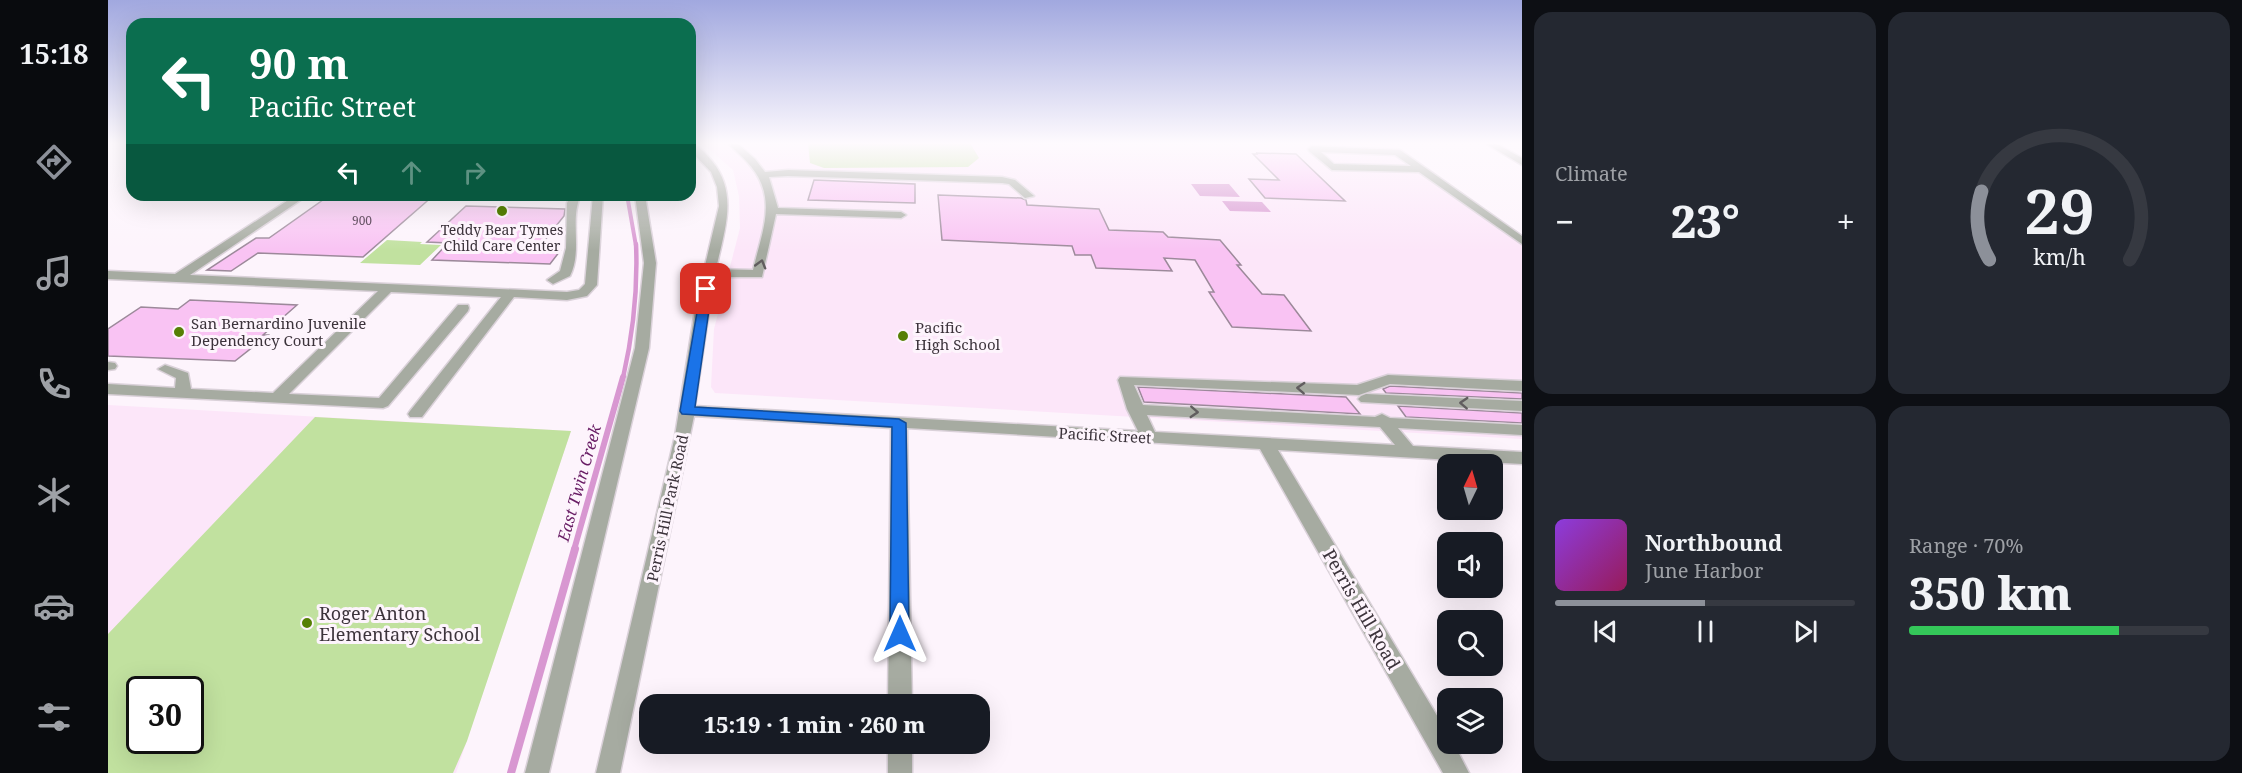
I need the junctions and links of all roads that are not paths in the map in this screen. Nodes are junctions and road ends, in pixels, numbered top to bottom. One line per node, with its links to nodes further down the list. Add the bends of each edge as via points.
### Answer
1 (718, 179): 17 (street, Perris Hill Park Road, via 724,206)
2 (764, 179): 10 (street)
3 (975, 179): 5 (street, via 1012,182)
4 (1435, 179): 12 (street)
5 (1029, 196)
6 (294, 201): 20 (street)
7 (573, 201): 14 (street)
8 (597, 201): 13 (street)
9 (641, 201): 47 (street, via 650,263 642,348)
10 (772, 211): 11 (street); 17 (street, one-way to 10, via 758,274)
11 (902, 215)
12 (1522, 241)
13 (595, 242): 14 (street); 26 (street, via 591,285 583,292 567,296)
14 (572, 248): 21 (street, via 566,273)
15 (247, 271): 22 (street)
16 (351, 273): 24 (street)
17 (710, 273): 36 (street, Perris Hill Park Road)
18 (108, 275): 19 (street)
19 (123, 276): 20 (street); 23 (street)
20 (178, 278): 22 (street)
21 (553, 280)
22 (231, 281): 24 (street)
23 (108, 285)
24 (332, 286): 25 (street)
25 (388, 288): 26 (street); 33 (street)
26 (510, 294): 37 (street)
27 (463, 308): 33 (street, via 383,403)
28 (165, 369): 31 (street, via 183,376)
29 (1522, 386): 32 (street, via 1388,379)
30 (108, 389): 31 (street)
31 (183, 393): 33 (street)
32 (1363, 394): 34 (street, one-way to 32); 35 (street, one-way to 35, via 1125,380); 38 (street)
33 (276, 398)
34 (1522, 406)
35 (1135, 410): 38 (street, one-way to 38); 41 (street)
36 (687, 411): 39 (street, Pacific Street); 48 (street, Perris Hill Park Road)
37 (416, 414)
38 (1384, 421): 40 (street); 43 (street)
39 (899, 423): 41 (street, Pacific Street); 45 (street)
40 (1522, 430)
41 (1149, 438): 42 (street, Pacific Street)
42 (1266, 444): 43 (street, Pacific Street); 50 (street, Perris Hill Road)
43 (1409, 452): 44 (street, Pacific Street)
44 (1522, 458)
45 (900, 694)
46 (900, 754): 49 (street)
47 (537, 773)
48 (608, 773)
49 (900, 773)
50 (1457, 773)

